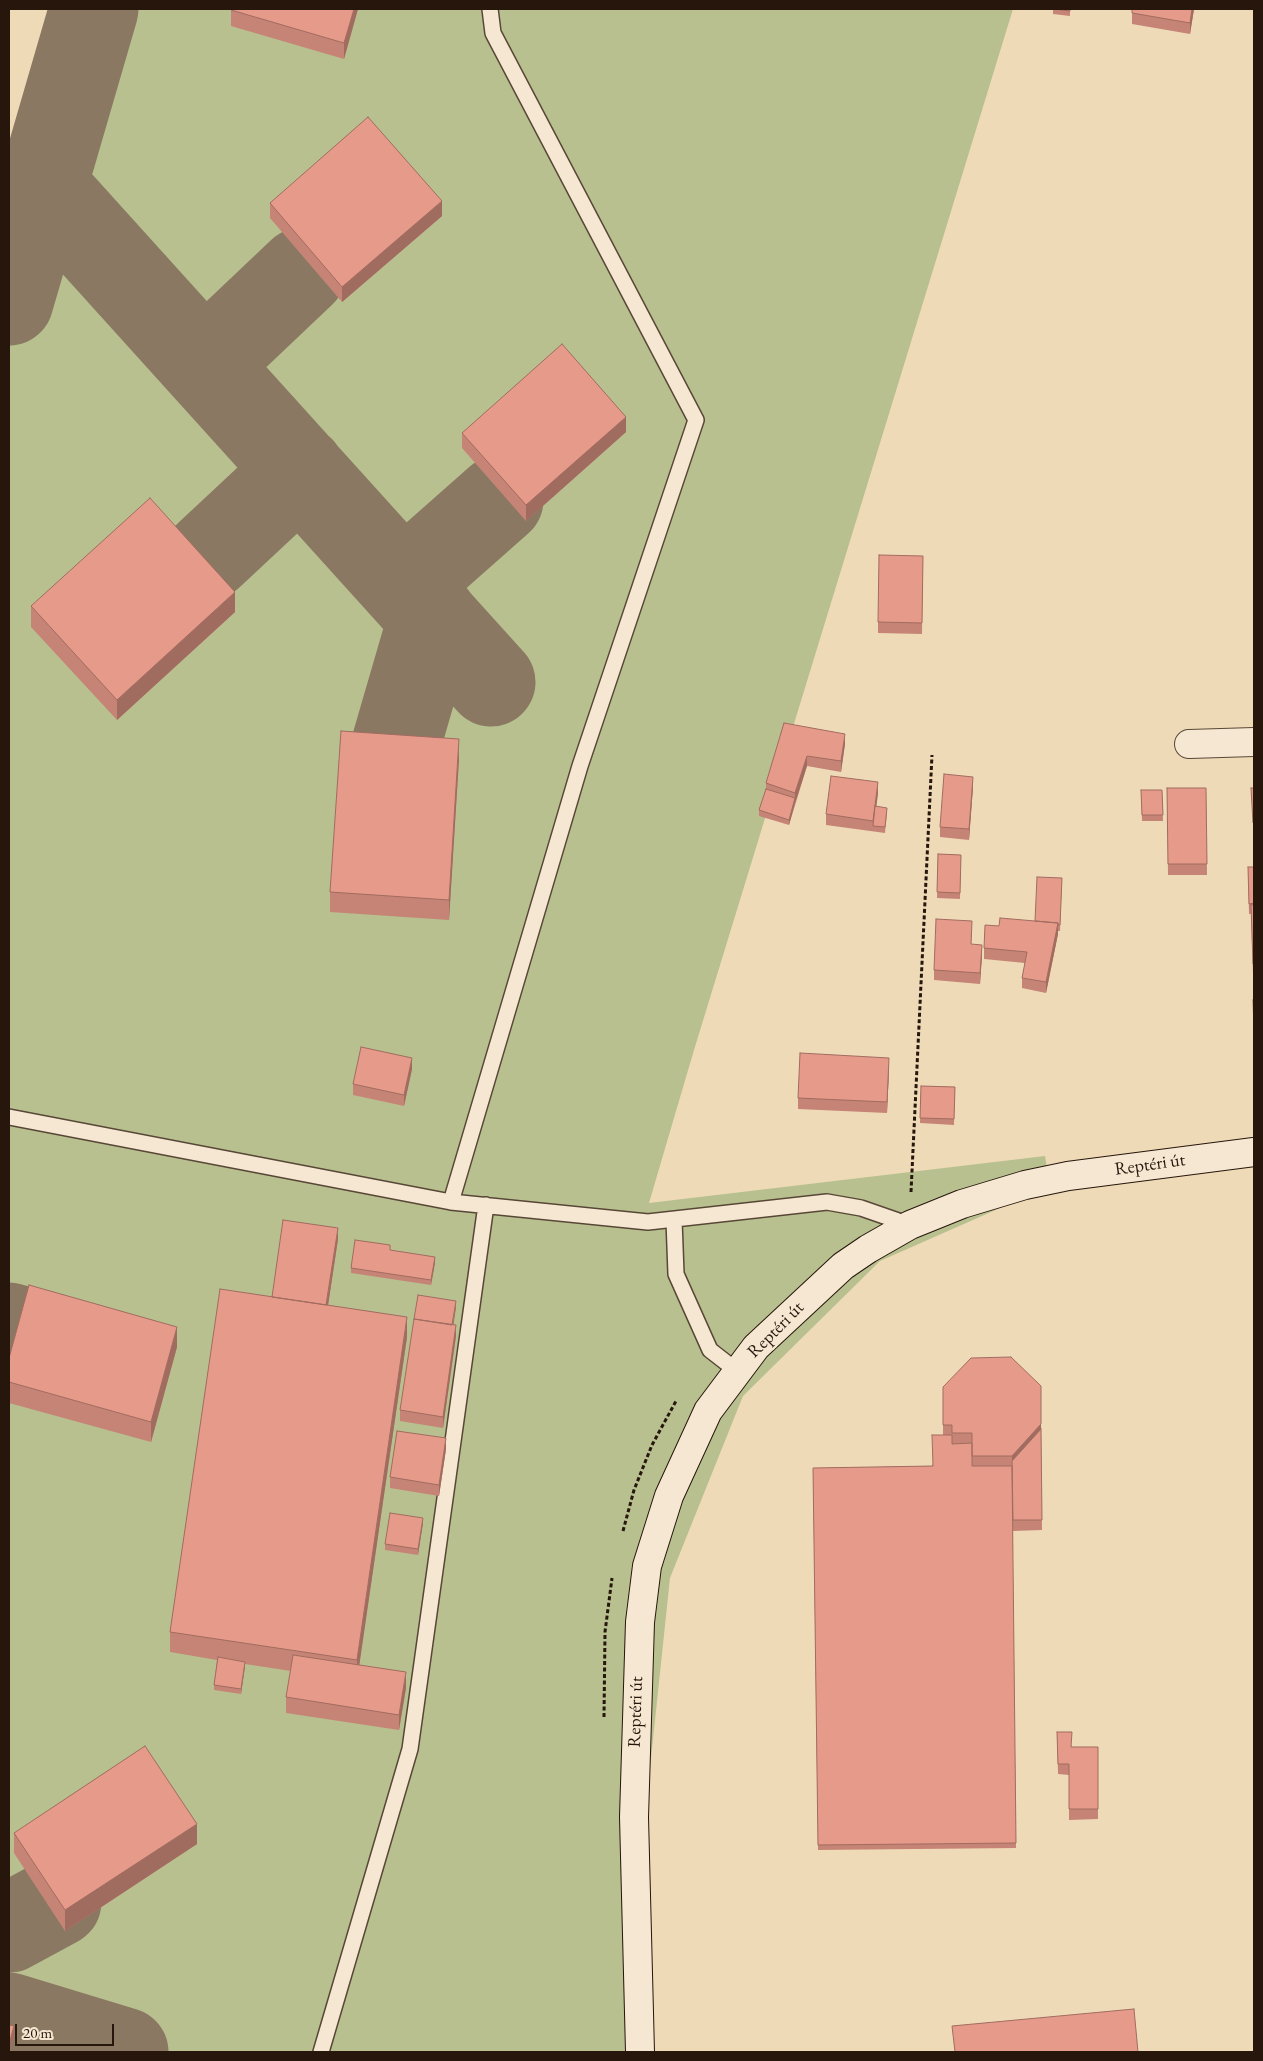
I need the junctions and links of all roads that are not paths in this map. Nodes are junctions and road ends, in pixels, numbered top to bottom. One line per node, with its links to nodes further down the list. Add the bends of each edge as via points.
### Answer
1 (490, 9): 6 (lane, via 493,33 696,420 580,766)
2 (1254, 742): 3 (main road)
3 (1189, 744)
4 (9, 1117): 6 (lane)
5 (1254, 1152): 9 (main road, Reptéri út, via 1068,1176 1025,1185 962,1204)
6 (451, 1202): 7 (lane)
7 (486, 1205): 8 (lane, via 648,1222); 11 (lane, via 410,1749)
8 (674, 1220): 9 (lane, via 827,1202 861,1208); 10 (lane, via 676,1274 710,1350)
9 (910, 1225): 10 (main road, Reptéri út, via 843,1266 756,1347)
10 (737, 1371): 12 (main road, Reptéri út, via 708,1411 692,1442 669,1496 647,1566 639,1632 634,1817)
11 (321, 2052)
12 (640, 2052)

